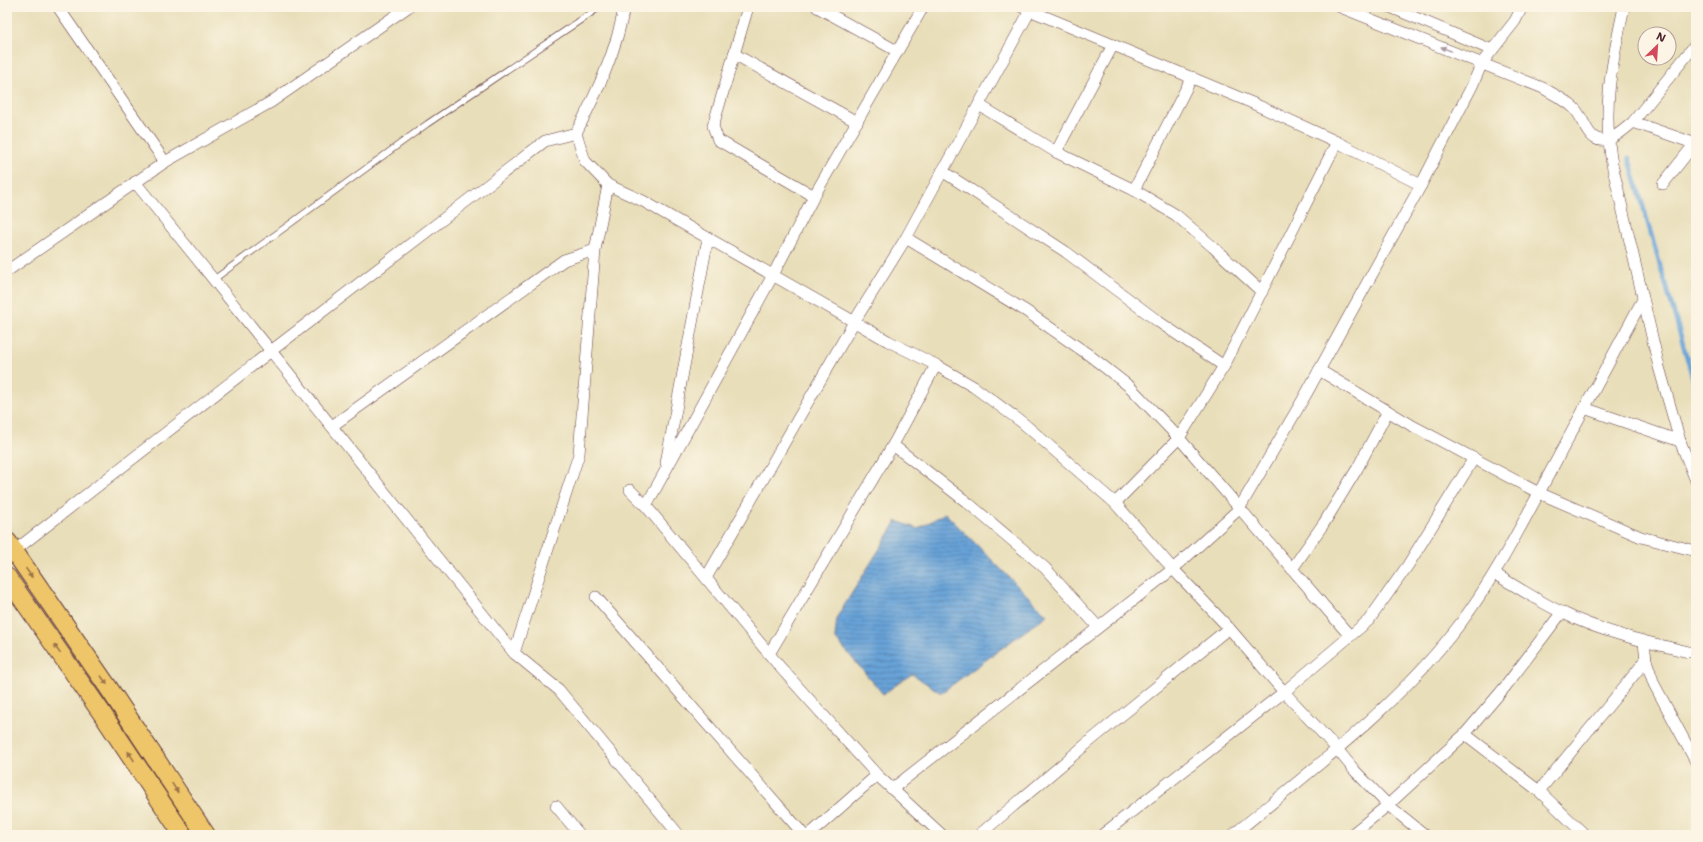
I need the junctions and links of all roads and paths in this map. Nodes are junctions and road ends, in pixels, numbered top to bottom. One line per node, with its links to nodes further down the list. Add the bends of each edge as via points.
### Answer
1 (58, 7): 30 (street)
2 (408, 7): 30 (street, via 270,102)
3 (600, 7): 43 (lane, via 427,124)
4 (624, 7): 25 (street, via 612,52 597,92)
5 (748, 7): 19 (street)
6 (817, 7): 18 (street)
7 (923, 7): 18 (street)
8 (1340, 7): 20 (street, one-way to 8)
9 (1390, 7): 17 (street)
10 (1522, 7): 17 (street, via 1515,21)
11 (1624, 7): 14 (street)
12 (1634, 7): 14 (street)
13 (1028, 8): 16 (street); 22 (street)
14 (1622, 19): 26 (street, via 1610,77 1607,105)
15 (1696, 44): 24 (street)
16 (1113, 45): 21 (street); 29 (street)
17 (1492, 50): 20 (street)
18 (897, 52): 23 (street)
19 (734, 54): 23 (street); 37 (street, via 713,126 718,140)
20 (1482, 63): 26 (street, via 1543,88 1560,98 1574,108 1595,138); 35 (street)
21 (1192, 77): 27 (street); 36 (street)
22 (979, 105): 29 (street); 31 (street)
23 (857, 122): 37 (street)
24 (1633, 122): 26 (street); 28 (street)
25 (576, 133): 34 (street, via 585,160); 47 (street, via 545,141)
26 (1608, 140): 45 (street)
27 (1337, 142): 35 (street); 44 (street)
28 (1695, 143): 33 (street)
29 (1056, 152): 36 (street)
30 (166, 162): 32 (street)
31 (942, 171): 39 (street); 49 (street, via 1066,252 1159,322)
32 (135, 182): 41 (street); 43 (street)
33 (1663, 184)
34 (608, 185): 38 (street, via 643,201); 40 (street)
35 (1421, 186): 50 (street)
36 (1134, 190): 44 (street, via 1176,215)
37 (814, 196): 42 (street)
38 (708, 238): 42 (street); 58 (street)
39 (906, 238): 46 (street); 54 (street, via 1026,311 1089,355 1130,387)
40 (595, 250): 53 (street, via 564,260); 79 (street, via 579,454)
41 (7, 271)
42 (773, 275): 46 (street); 58 (street)
43 (213, 280): 47 (street)
44 (1262, 292): 49 (street)
45 (1643, 299): 51 (street); 55 (street)
46 (854, 322): 48 (street); 71 (street)
47 (271, 351): 53 (street); 65 (street)
48 (936, 365): 56 (street); 62 (street, via 974,387 1023,423)
49 (1224, 366): 54 (street)
50 (1319, 370): 52 (street); 64 (street)
51 (1584, 408): 55 (street); 61 (street)
52 (1388, 411): 57 (street); 68 (street, via 1357,469)
53 (332, 426): 79 (street)
54 (1178, 438): 62 (street); 64 (street)
55 (1680, 441): 59 (street)
56 (893, 445): 74 (street, via 968,503 1045,568); 80 (street)
57 (1474, 458): 61 (street); 76 (street, via 1408,565 1369,620)
58 (664, 474): 63 (street)
59 (1696, 481)
60 (630, 490): 63 (street)
61 (1539, 493): 66 (street, via 1641,537); 69 (street)
62 (1115, 503): 67 (street)
63 (646, 506): 71 (street)
64 (1238, 509): 67 (street); 68 (street)
65 (9, 550): 92 (main road, one-way to 92, via 108,687)
66 (1696, 551)
67 (1173, 569): 74 (street); 75 (street)
68 (1292, 569): 76 (street)
69 (1495, 574): 73 (street); 84 (street, via 1463,620 1417,674 1385,707)
70 (7, 577): 91 (main road, one-way to 70)
71 (706, 578): 80 (street)
72 (596, 597): 95 (street)
73 (1562, 612): 77 (street); 83 (street)
74 (1098, 627): 87 (street)
75 (1229, 628): 82 (street); 98 (street)
76 (1350, 636): 82 (street)
77 (1644, 642): 78 (street); 81 (street)
78 (1696, 652)
79 (514, 653): 94 (street, via 559,690)
80 (769, 654): 86 (street)
81 (1646, 660): 85 (street, via 1654,684); 88 (street)
82 (1284, 692): 84 (street); 99 (street)
83 (1465, 734): 88 (street); 89 (street)
84 (1337, 749): 89 (street); 100 (street)
85 (1696, 762)
86 (877, 775): 87 (street); 96 (street)
87 (892, 789): 97 (street)
88 (1539, 791): 103 (street)
89 (1388, 805): 101 (street); 102 (street)
90 (556, 806): 93 (street)
91 (184, 835)
92 (206, 835)
93 (580, 835)
94 (680, 835)
95 (804, 835)
96 (810, 835)
97 (942, 835)
98 (978, 835)
99 (1102, 835)
100 (1233, 835)
101 (1351, 835)
102 (1425, 835)
103 (1585, 835)

